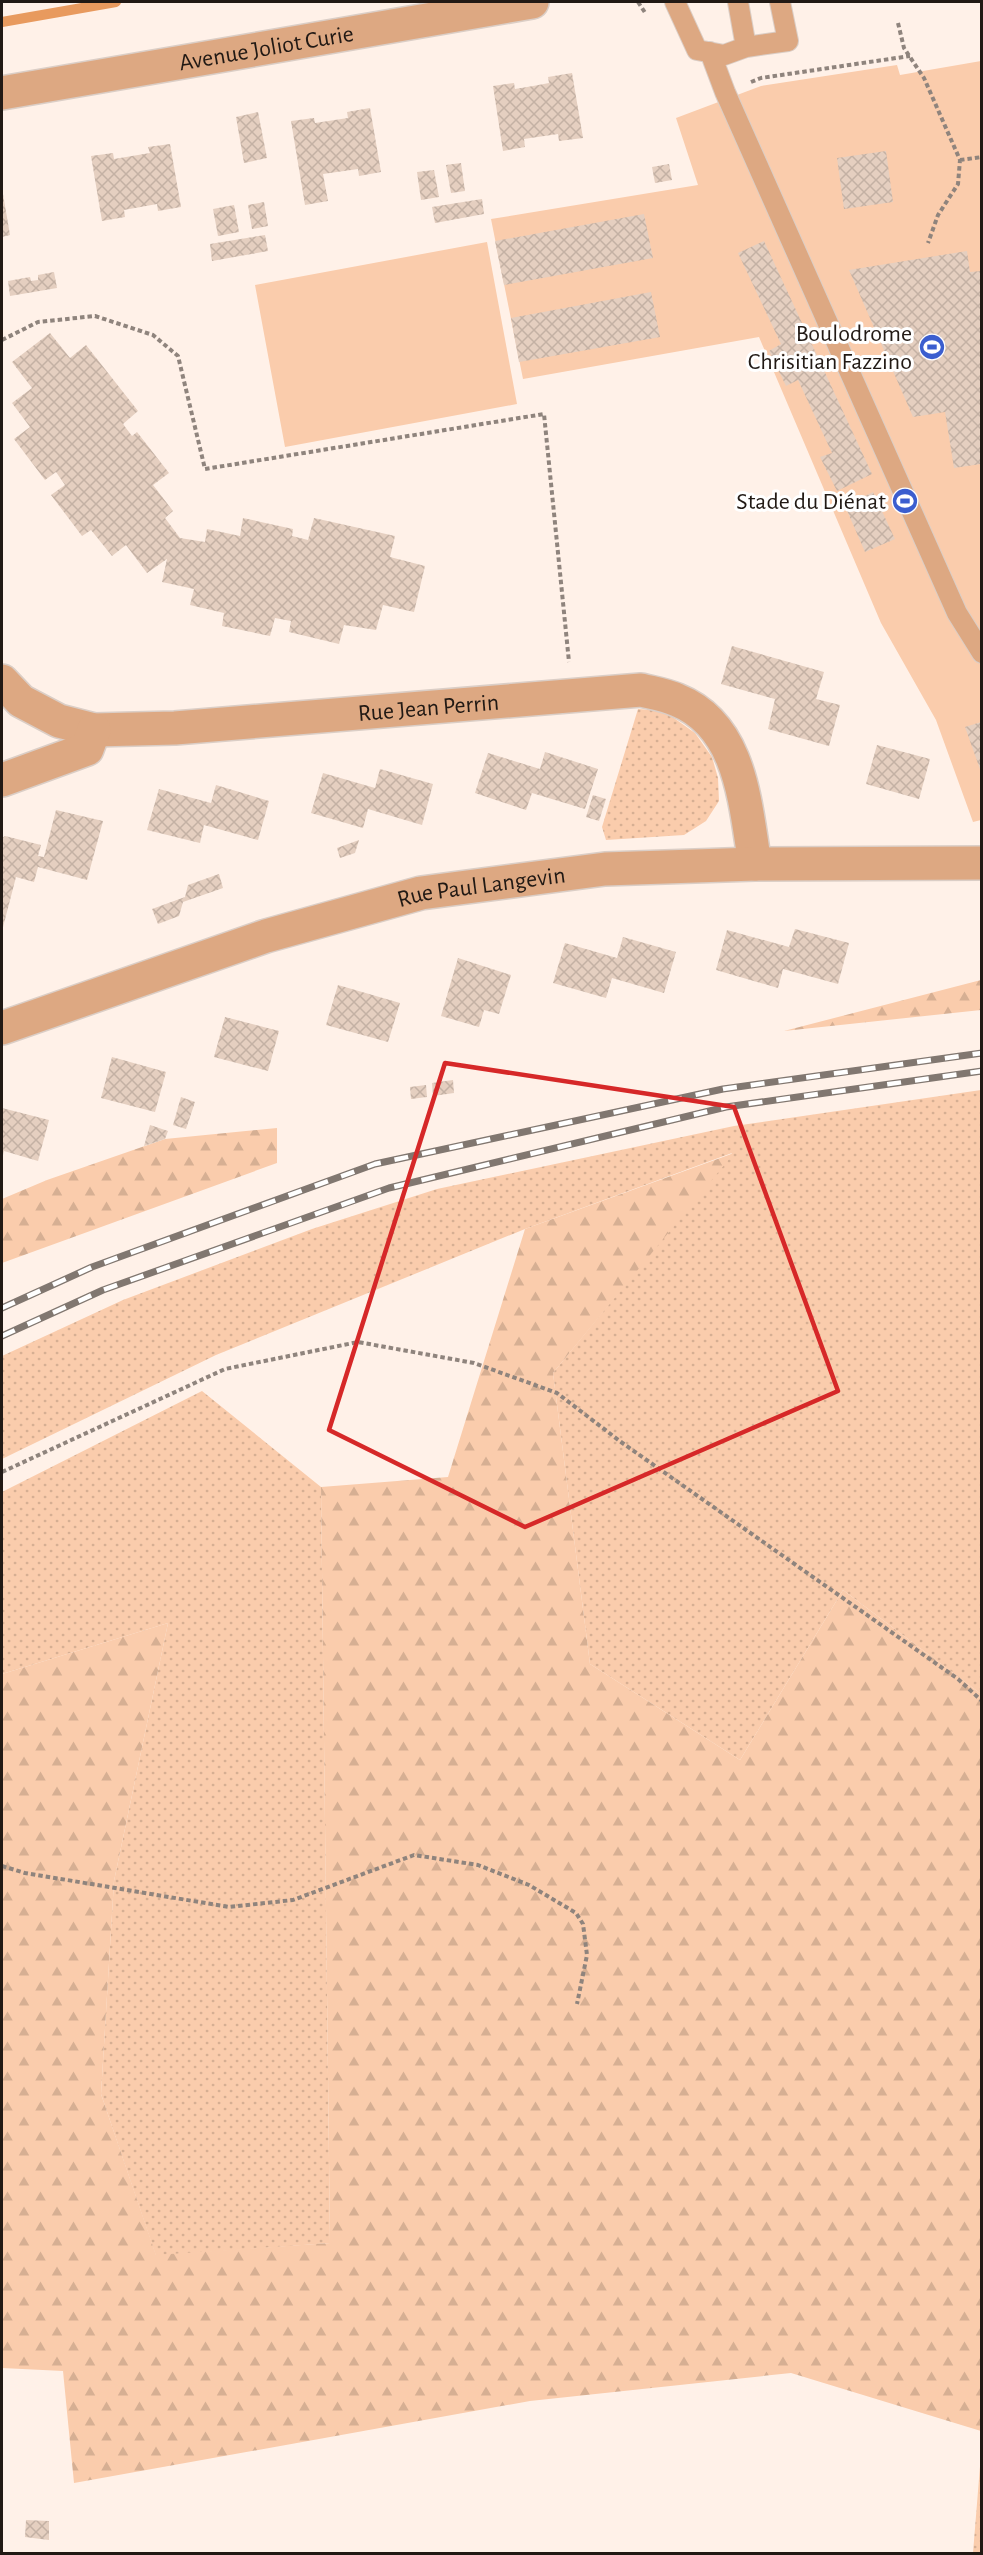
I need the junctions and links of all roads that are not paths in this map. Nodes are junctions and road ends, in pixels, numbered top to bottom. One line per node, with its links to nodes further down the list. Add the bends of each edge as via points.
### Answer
1 (532, 2): 7 (street, Avenue Joliot Curie)
2 (675, 2): 6 (lane, via 697,50)
3 (738, 2): 5 (lane)
4 (780, 2): 5 (lane, via 788,41)
5 (746, 47): 6 (lane, via 724,55)
6 (710, 52): 8 (lane, via 883,450 957,613)
7 (2, 93)
8 (981, 653)
9 (2, 681): 10 (street, Rue Jean Perrin, via 21,701 59,721)
10 (94, 730): 11 (street, via 87,749); 12 (street, Rue Jean Perrin, via 175,728 641,690 678,700 713,723 732,754)
11 (2, 780)
12 (754, 864): 13 (street, Rue Paul Langevin); 14 (street, Rue Paul Langevin, via 605,869 421,893 266,936)
13 (981, 864)
14 (2, 1028)

